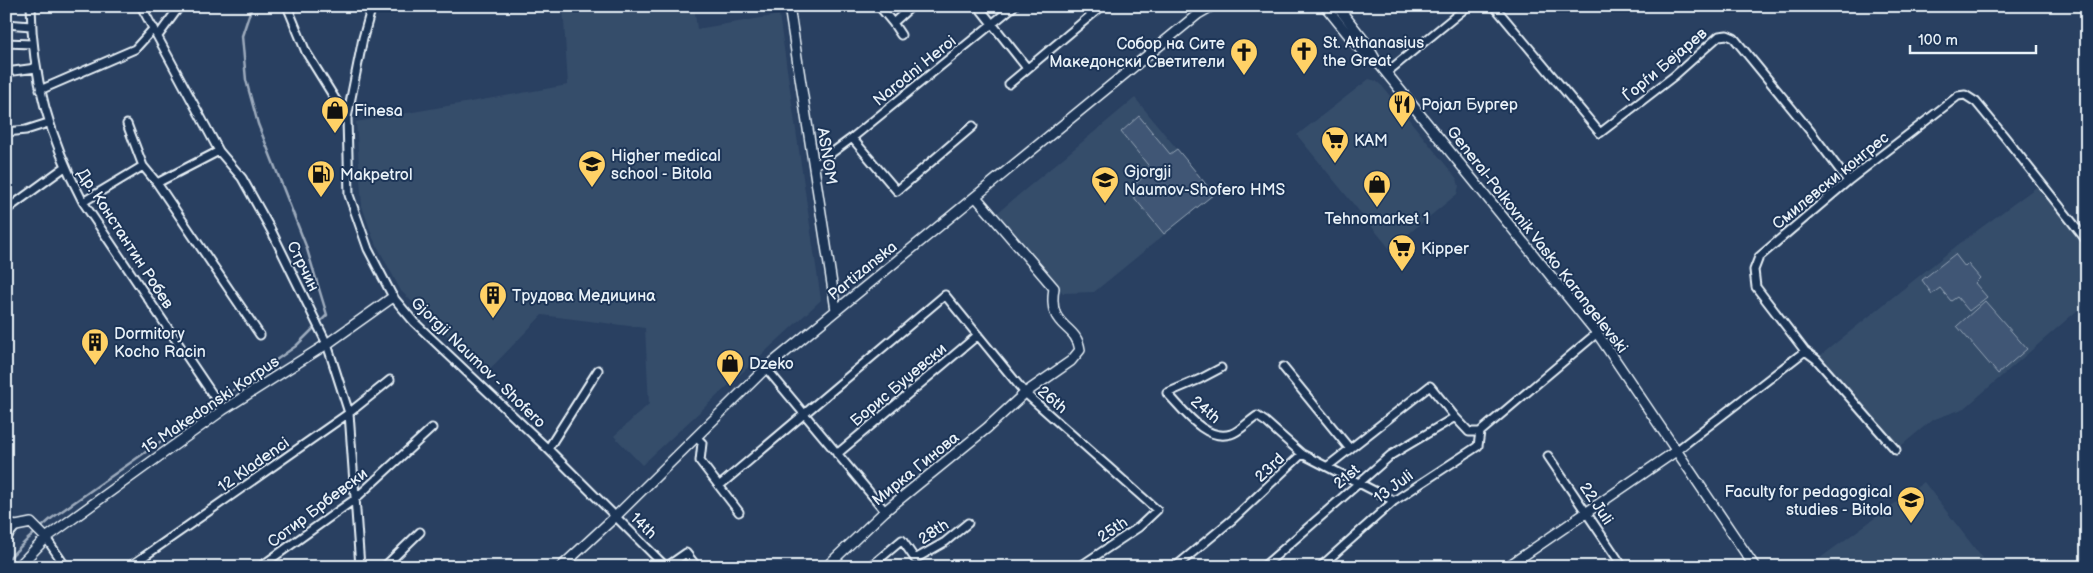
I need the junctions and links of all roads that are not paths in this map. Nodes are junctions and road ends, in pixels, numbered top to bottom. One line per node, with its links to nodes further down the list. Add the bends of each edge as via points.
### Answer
1 (32, 6): 22 (street, Др. Константин Робев)
2 (141, 6): 23 (street, Стрчин)
3 (180, 6): 25 (street)
4 (287, 6): 35 (street, via 306,52)
5 (372, 6): 35 (street, Gjorgji Naumov - Shofero)
6 (789, 6): 43 (street, ASNOM)
7 (879, 6): 19 (street)
8 (912, 6): 19 (street)
9 (978, 6): 21 (street)
10 (1014, 6): 21 (street, Narodni Heroi)
11 (1102, 6): 30 (street)
12 (1205, 6): 18 (street, Partizanska)
13 (1212, 6): 18 (street, Partizanska)
14 (1326, 6): 28 (street, General-Polkovnik Vasko Karangelevski, via 1359,48)
15 (1337, 6): 28 (street, General-Polkovnik Vasko Karangelevski)
16 (1468, 6): 32 (street)
17 (1494, 6): 45 (street, Ѓорѓи Бејарев, via 1600,133 1674,76 1719,36 1734,38)
18 (1198, 14): 47 (street, Partizanska)
19 (892, 23): 24 (street)
20 (6, 24): 22 (street)
21 (993, 24): 30 (street); 40 (street, Narodni Heroi)
22 (32, 26): 27 (street, Др. Константин Робев)
23 (154, 28): 25 (street, Стрчин); 34 (street, via 135,49)
24 (901, 34)
25 (158, 36): 41 (street, Стрчин)
26 (6, 42): 27 (street)
27 (32, 44): 29 (street, Др. Константин Робев)
28 (1375, 59): 32 (street, General-Polkovnik Vasko Karangelevski)
29 (36, 68): 31 (street); 34 (street, Др. Константин Робев)
30 (1027, 68): 33 (street)
31 (6, 72)
32 (1386, 73): 53 (street, General-Polkovnik Vasko Karangelevski)
33 (1008, 84)
34 (40, 90): 36 (street, Др. Константин Робев)
35 (347, 118): 51 (street, Gjorgji Naumov - Shofero, via 349,194 368,249)
36 (48, 123): 39 (street); 44 (street, Др. Константин Робев)
37 (127, 124): 42 (street)
38 (973, 126): 40 (street, via 897,190)
39 (6, 132)
40 (852, 138): 43 (street, Narodni Heroi)
41 (219, 151): 46 (street); 56 (street, Стрчин, via 242,178 272,230)
42 (143, 166): 46 (street); 48 (street)
43 (814, 166): 52 (street, ASNOM)
44 (65, 167): 48 (street, Др. Константин Робев); 49 (street)
45 (1848, 181): 50 (street, Смилевски конгрес, via 1958,96 1965,95 1976,102); 57 (street, Смилевски конгрес, via 1759,257 1754,270 1756,287)
46 (158, 183): 54 (street)
47 (976, 197): 52 (street, Partizanska); 63 (street, Мирка Гинова, via 1054,288 1054,314 1079,343 1077,356)
48 (83, 202): 64 (street, Др. Константин Робев)
49 (6, 210)
50 (2087, 241)
51 (393, 297): 56 (street, 15 Makedonski Korpus); 71 (street, Gjorgji Naumov - Shofero, via 414,322)
52 (836, 310): 59 (street, Partizanska)
53 (1597, 334): 69 (street); 74 (street, General-Polkovnik Vasko Karangelevski)
54 (260, 335)
55 (978, 335): 63 (street, 26th); 66 (street, 26th, via 945,295); 75 (street, Борис Буџевски)
56 (327, 344): 64 (street, 15 Makedonski Korpus); 65 (street, Стрчин)
57 (1806, 351): 73 (street, Смилевски конгрес); 74 (street)
58 (1283, 367): 72 (street, 21st)
59 (766, 368): 66 (street); 70 (street, Partizanska)
60 (1221, 368): 76 (street, 24th, via 1167,393 1202,428 1216,436 1232,434 1257,416)
61 (598, 370): 71 (street)
62 (390, 380): 65 (street, 12 Kladenci)
63 (1025, 393): 83 (street, 26th); 84 (street, Мирка Гинова)
64 (224, 410): 93 (street, 15 Makedonski Korpus)
65 (350, 413): 81 (street, Стрчин); 97 (street, 12 Kladenci)
66 (803, 414): 75 (street); 80 (street)
67 (1454, 417): 69 (street, 21st, via 1469,432); 72 (street, 21st, via 1430,386); 79 (street, 21st, via 1391,455)
68 (432, 428): 81 (street, Сотир Брбевски)
69 (1480, 432): 82 (street, 13 Juli, via 1478,446)
70 (696, 436): 80 (street, via 702,443 700,461); 87 (street, Partizanska)
71 (548, 449): 87 (street, Gjorgji Naumov - Shofero)
72 (1350, 449): 78 (street, 21st)
73 (1896, 450)
74 (1676, 451): 86 (street); 112 (street, General-Polkovnik Vasko Karangelevski)
75 (837, 454): 84 (street)
76 (1302, 454): 78 (street, 23rd); 106 (street, 23rd, via 1233,519)
77 (1548, 456): 86 (street, 22 Juli)
78 (1328, 466): 79 (street, 23rd)
79 (1358, 484): 82 (street, 23rd); 94 (street, 21st)
80 (718, 486): 85 (street)
81 (356, 499): 98 (street, Сотир Брбевски); 99 (street, Стрчин)
82 (1394, 501): 109 (street, 13 Juli)
83 (1157, 510): 105 (street, 25th, via 1139,527)
84 (885, 511): 103 (street, Мирка Гинова)
85 (739, 512)
86 (1587, 512): 110 (street); 111 (street, 22 Juli)
87 (615, 517): 101 (street, Partizanska); 102 (street, 14th, via 666,567 686,553)
88 (968, 523): 104 (street, 28th, via 945,542 915,559 902,540)
89 (6, 524): 90 (street)
90 (16, 526): 92 (street); 93 (street, via 32,524)
91 (420, 532): 100 (street)
92 (6, 538)
93 (46, 538): 95 (street, 15 Makedonski Korpus); 96 (street)
94 (1271, 560): 107 (street, 21st); 108 (street)
95 (18, 567)
96 (66, 567)
97 (128, 567)
98 (260, 567)
99 (360, 567)
100 (384, 567)
101 (561, 567)
102 (697, 567)
103 (826, 567)
104 (870, 567)
105 (1079, 567)
106 (1175, 567)
107 (1263, 567)
108 (1276, 567)
109 (1320, 567)
110 (1507, 567)
111 (1623, 567)
112 (1756, 567)

